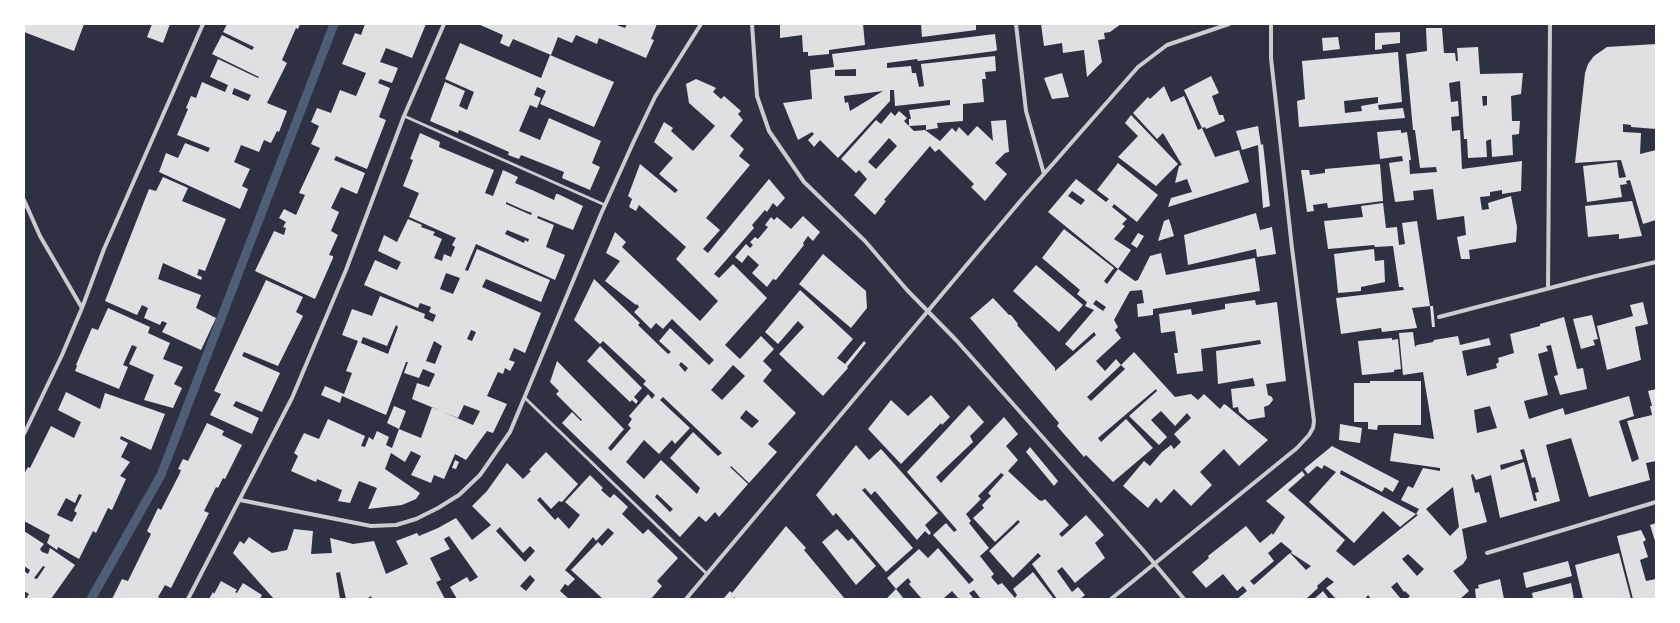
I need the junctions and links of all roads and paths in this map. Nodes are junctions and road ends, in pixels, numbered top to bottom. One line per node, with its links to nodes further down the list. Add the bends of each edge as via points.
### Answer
1 (203, 24): 15 (street, via 104,249)
2 (444, 24): 9 (street)
3 (701, 24): 12 (street, via 655,98)
4 (752, 24): 16 (street, via 757,96 769,131 804,182 865,241)
5 (1016, 24): 10 (street, via 1026,111)
6 (1229, 24): 10 (street, via 1167,45 1138,67)
7 (1271, 24): 23 (street, via 1272,66 1313,428 1297,448)
8 (1550, 24): 14 (street)
9 (404, 116): 12 (lane); 20 (street, via 346,270 292,398)
10 (1044, 174): 16 (street)
11 (24, 200): 15 (street, via 40,236)
12 (605, 205): 18 (street)
13 (1656, 262): 14 (street)
14 (1548, 288): 17 (street)
15 (82, 308): 19 (street)
16 (928, 312): 23 (street, via 957,341); 24 (street)
17 (1439, 317)
18 (525, 398): 20 (street, via 510,432 480,475 459,495 416,519 396,525 371,526); 24 (lane)
19 (24, 434)
20 (240, 500): 25 (street)
21 (1656, 502): 22 (street)
22 (1487, 553)
23 (1154, 563): 27 (street); 28 (street)
24 (707, 574): 26 (street)
25 (188, 599)
26 (686, 599)
27 (1111, 599)
28 (1184, 599)

